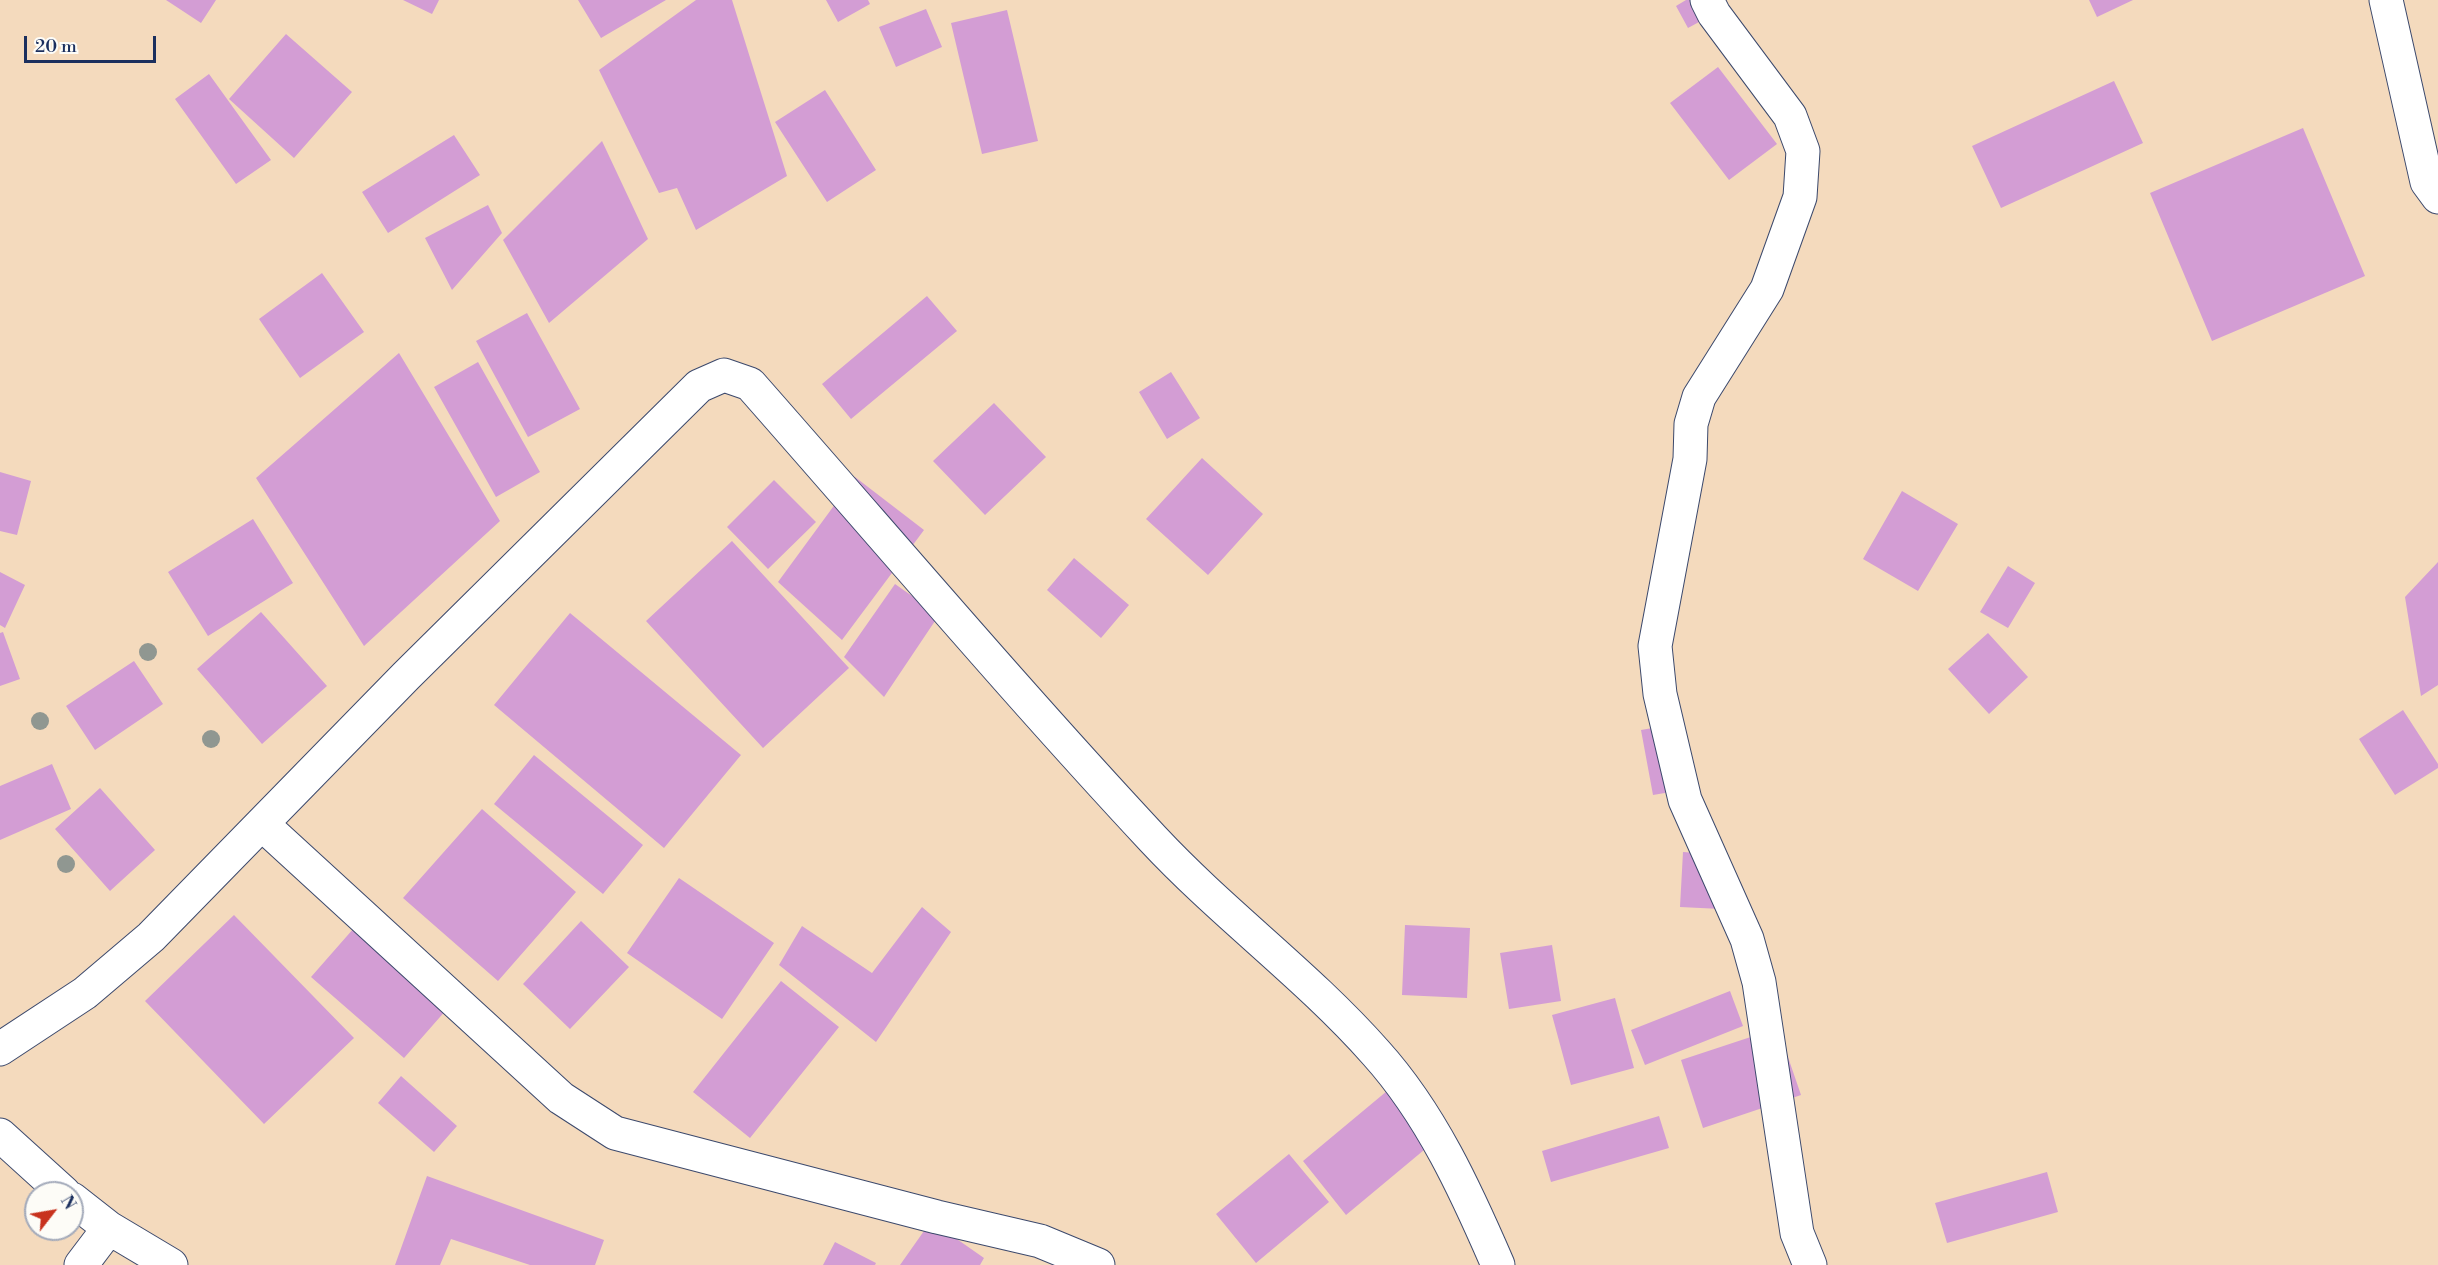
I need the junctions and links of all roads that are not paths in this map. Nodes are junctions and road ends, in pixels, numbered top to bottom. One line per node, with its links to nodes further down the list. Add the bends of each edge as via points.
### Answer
1 (1707, 0): 14 (street, via 1790,116 1803,151 1800,197 1767,289 1699,397 1691,423 1690,459 1655,646 1660,694 1685,800 1747,939 1759,982 1797,1233)
2 (2386, 0): 3 (street, via 2427,182)
3 (2438, 197)
4 (262, 824): 5 (street, via 151,937 85,993); 12 (street, via 561,1098 615,1133 1040,1241); 13 (street, via 699,386 724,375 750,384 1183,871 1328,1001 1379,1056 1425,1117 1472,1205)
5 (0, 1049)
6 (0, 1135): 7 (street)
7 (51, 1181)
8 (84, 1208): 9 (street)
9 (109, 1228): 10 (street); 11 (street)
10 (81, 1265)
11 (171, 1265)
12 (1098, 1265)
13 (1498, 1265)
14 (1810, 1265)

